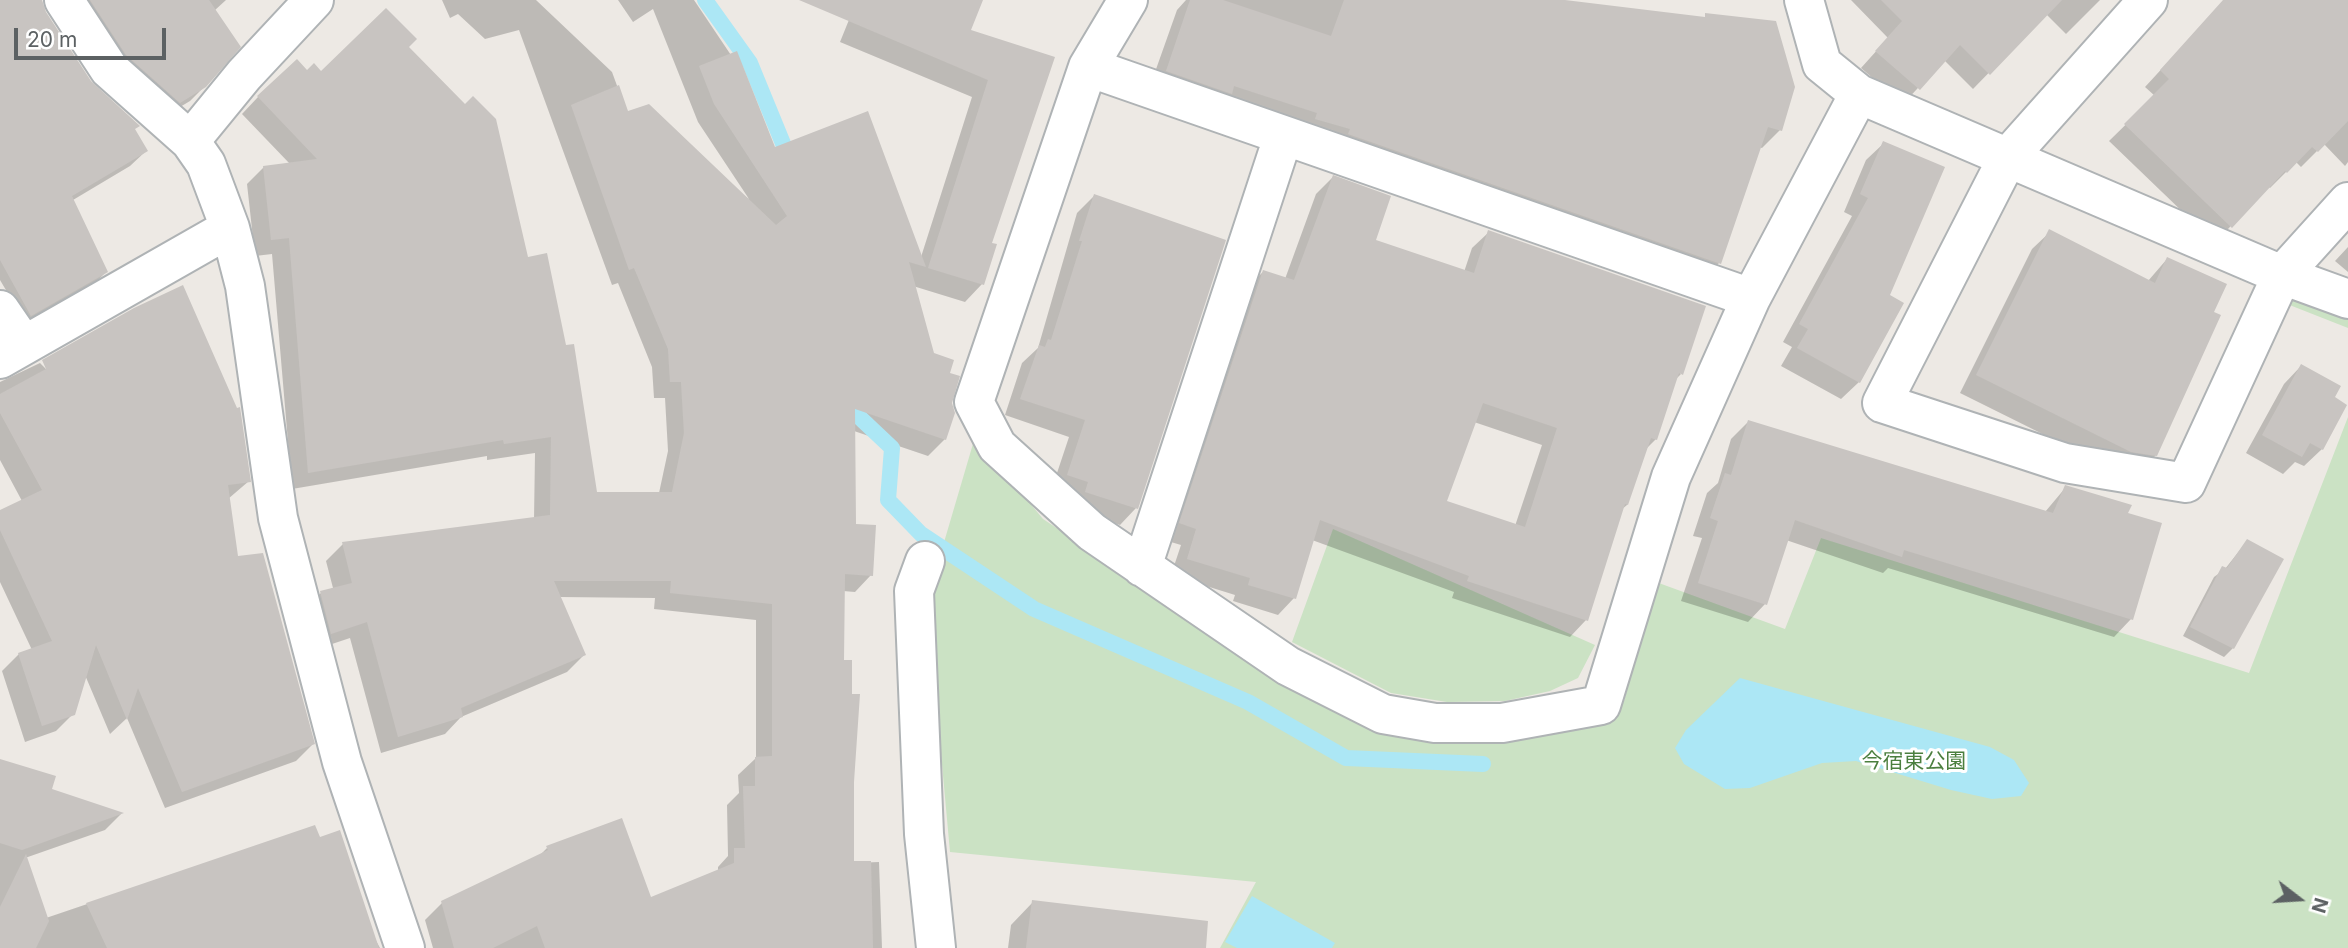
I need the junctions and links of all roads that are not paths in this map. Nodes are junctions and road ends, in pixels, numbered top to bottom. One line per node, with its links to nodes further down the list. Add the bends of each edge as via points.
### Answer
1 (64, 0): 9 (street, via 109,69)
2 (314, 0): 9 (street)
3 (1128, 0): 6 (street)
4 (1804, 0): 7 (street, via 1822,64)
5 (2148, 0): 10 (street)
6 (1088, 67): 8 (street); 19 (street, via 974,402 997,446 1092,532)
7 (1859, 94): 10 (street); 14 (street)
8 (1283, 137): 14 (street); 19 (street)
9 (190, 141): 12 (street, via 206,164)
10 (2008, 157): 13 (street); 13 (street, via 1882,403 2065,463 2186,483)
11 (2348, 202): 13 (street)
12 (230, 228): 17 (street); 20 (street, via 246,286 278,518 342,762)
13 (2282, 275): 15 (street)
14 (1751, 298): 19 (street, via 1671,477 1601,705 1502,723 1435,723 1383,714 1288,666)
15 (2348, 299)
16 (0, 310): 17 (street)
17 (12, 352)
18 (925, 561): 21 (street, via 914,590 924,834)
19 (1142, 567)
20 (404, 948)
21 (936, 948)

